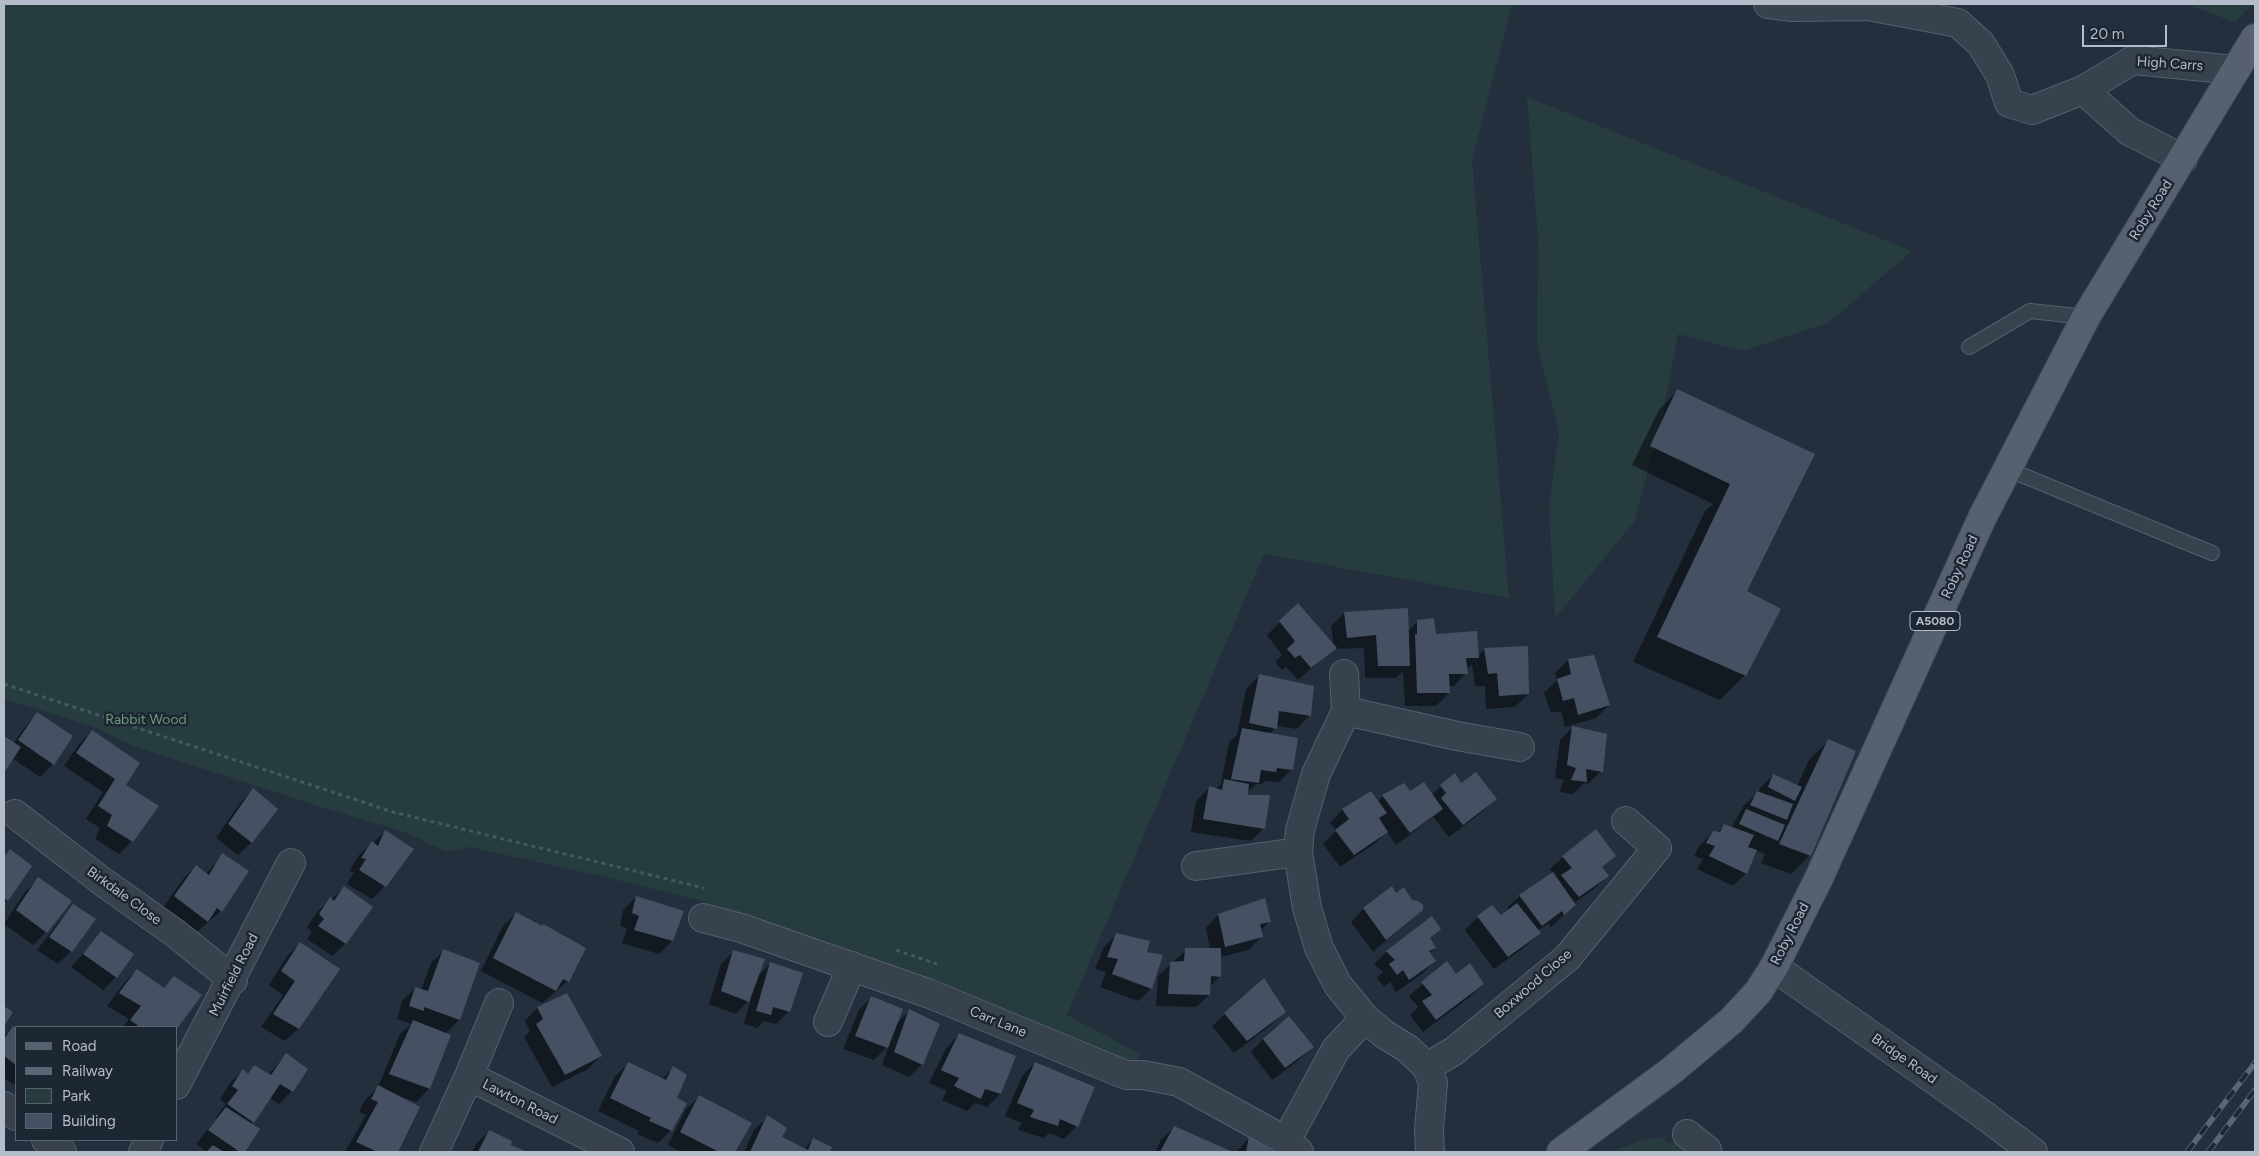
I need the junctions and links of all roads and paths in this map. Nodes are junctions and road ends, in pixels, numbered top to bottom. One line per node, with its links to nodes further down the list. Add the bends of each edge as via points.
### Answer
1 (1768, 4): 4 (street, High Carrs, via 1868,6 1958,23 1981,44 2000,75 2009,103 2032,110)
2 (2255, 38): 3 (main road, Roby Road / A5080)
3 (2235, 70): 4 (street, High Carrs, via 2133,60); 5 (main road, Roby Road / A5080)
4 (2083, 90): 5 (street, via 2129,131)
5 (2183, 159): 6 (main road, Roby Road / A5080)
6 (2086, 317): 7 (lane, via 2030,310); 8 (main road, Roby Road / A5080)
7 (1969, 347)
8 (2008, 469): 9 (lane); 24 (main road, Roby Road / A5080, via 1982,518 1818,880)
9 (2212, 553)
10 (1344, 674): 12 (street)
11 (4, 684): 19 (path, via 392,812)
12 (1346, 711): 13 (street); 16 (street, via 1316,774 1300,830)
13 (1520, 747)
14 (15, 814): 25 (street, Birkdale Close)
15 (1626, 822): 29 (street, Boxwood Close, via 1657,848 1567,958 1454,1051)
16 (1298, 852): 18 (street); 27 (street, via 1307,908 1319,948 1338,985)
17 (291, 863): 25 (street, Muirfield Road)
18 (1196, 866)
19 (712, 891)
20 (703, 918): 22 (street, Carr Lane)
21 (896, 949): 23 (path)
22 (852, 966): 28 (street); 36 (street, Carr Lane, via 930,994 1126,1075 1179,1082)
23 (941, 966)
24 (1774, 967): 41 (main road, Roby Road / A5080, via 1758,992 1731,1021 1671,1071); 43 (street, Bridge Road)
25 (232, 980): 31 (street, Muirfield Road)
26 (498, 1003): 30 (street)
27 (1365, 1018): 29 (street); 36 (street, Carr Lane, via 1336,1049)
28 (828, 1022)
29 (1427, 1066): 40 (street, via 1433,1083)
30 (469, 1076): 38 (street, Lawton Road); 39 (street, Lawton Road)
31 (178, 1082)
32 (4, 1106): 33 (street)
33 (15, 1115)
34 (1687, 1134): 42 (street)
35 (47, 1141): 37 (street)
36 (1292, 1147)
37 (62, 1152)
38 (434, 1152)
39 (620, 1152)
40 (1430, 1152)
41 (1561, 1152)
42 (1706, 1152)
43 (2032, 1152)

